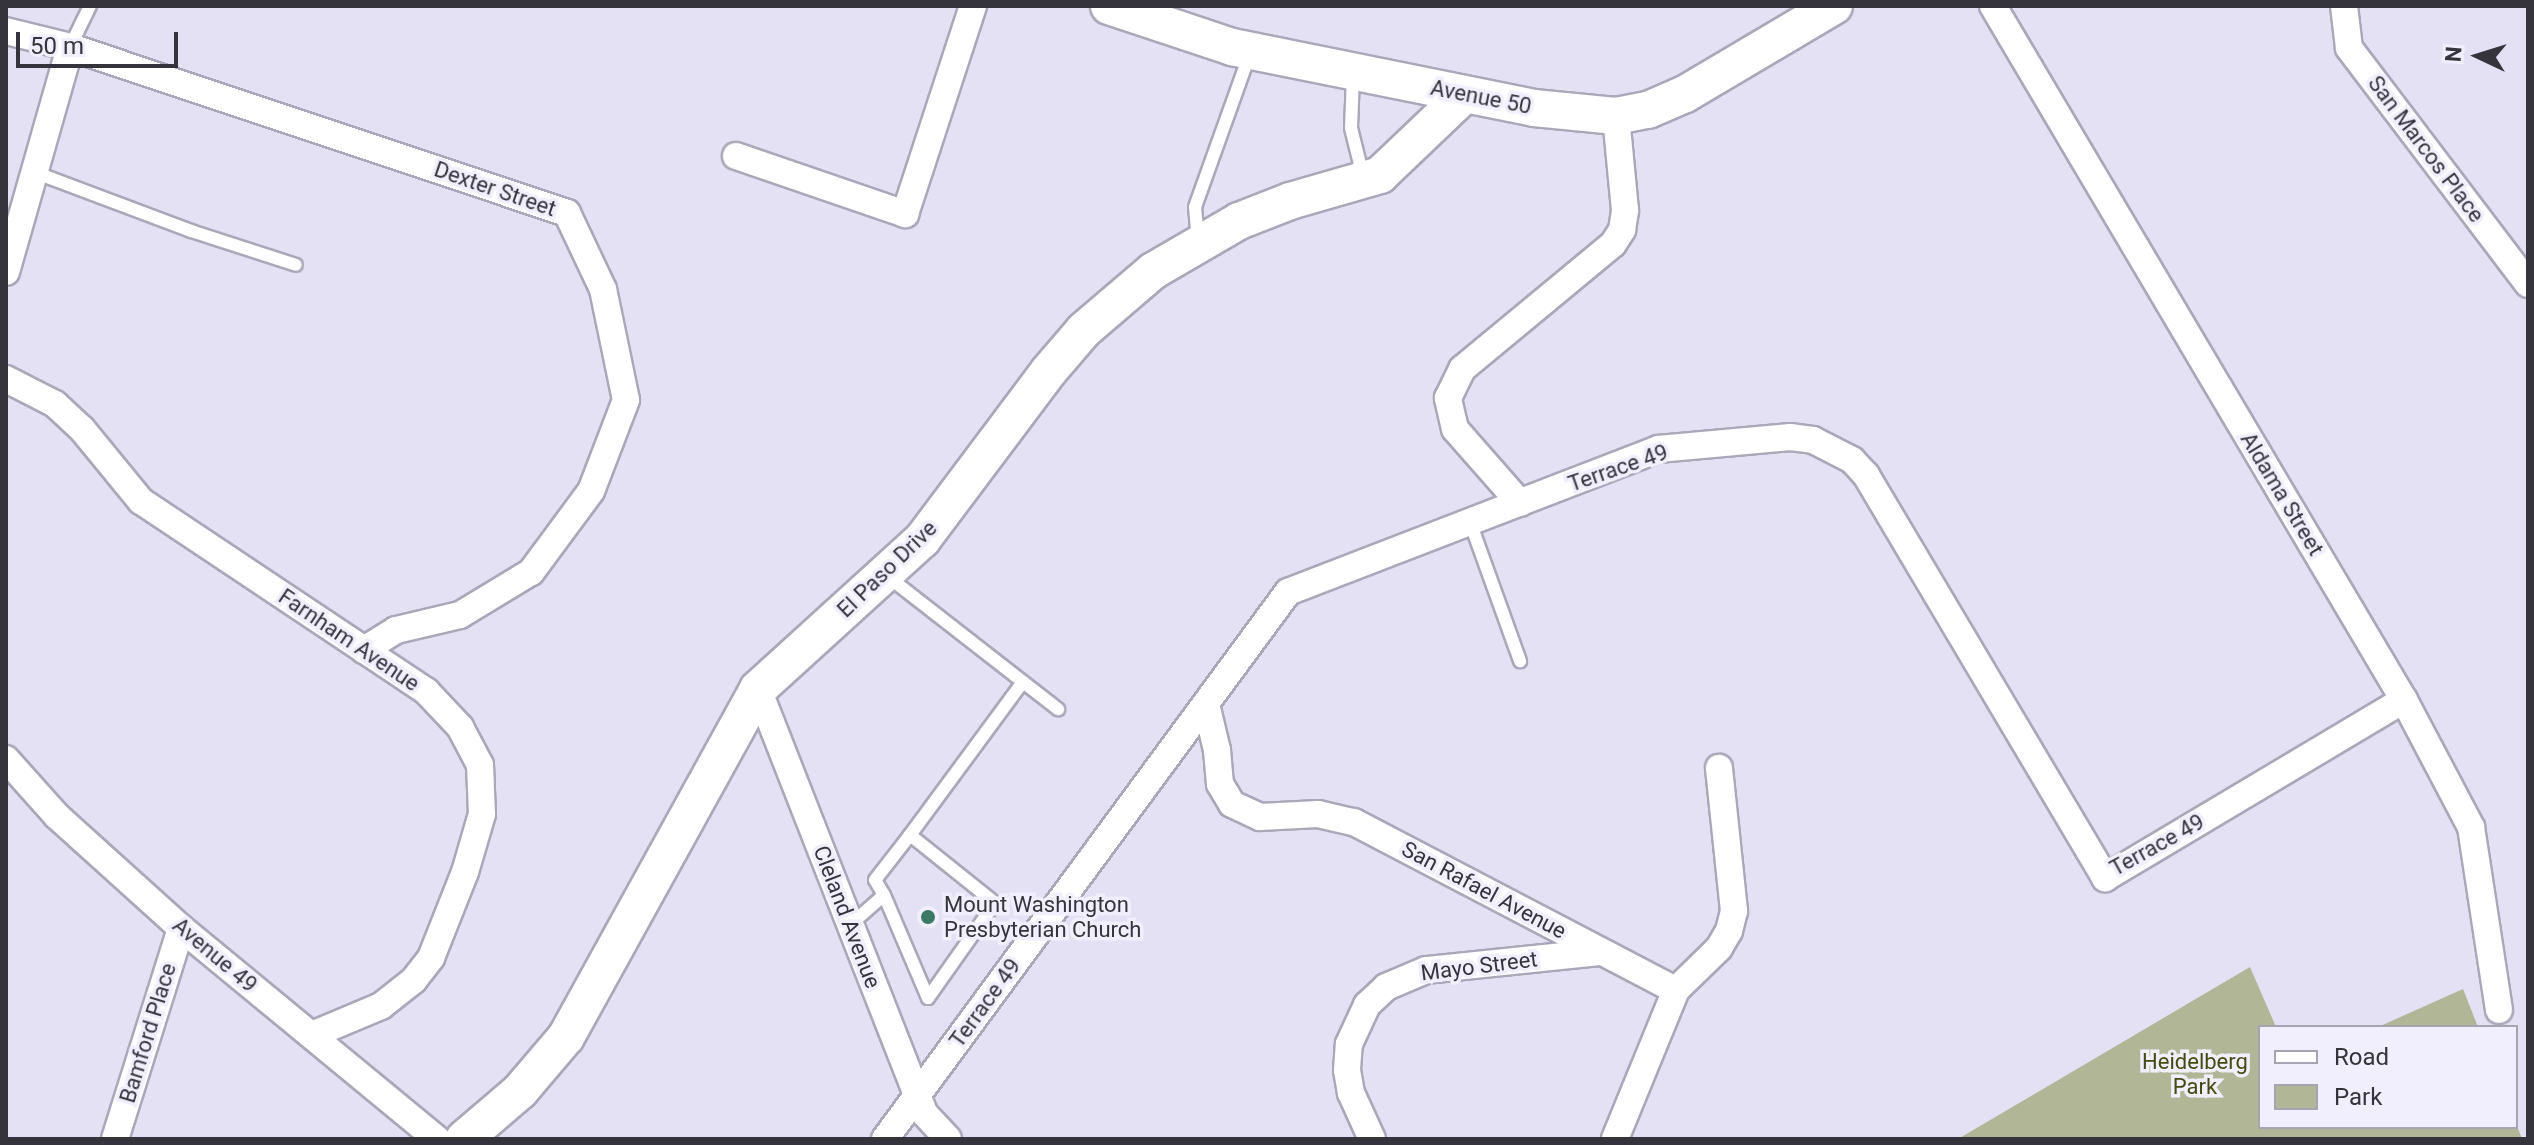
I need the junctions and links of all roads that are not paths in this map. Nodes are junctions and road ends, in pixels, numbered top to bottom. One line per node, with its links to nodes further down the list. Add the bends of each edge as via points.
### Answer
1 (90, 6): 8 (lane)
2 (973, 6): 13 (street, via 905,214)
3 (1109, 6): 9 (street, Avenue 50)
4 (1993, 6): 28 (street, Aldama Street)
5 (2344, 6): 19 (street, San Marcos Place, via 2349,48)
6 (1811, 12): 12 (street, Avenue 50, via 1685,94 1648,110)
7 (6, 31): 8 (street, Dexter Street)
8 (70, 47): 14 (street); 24 (street, Dexter Street, via 567,213 603,289 626,400 591,491 531,572 460,615 396,630)
9 (1251, 50): 10 (street, Avenue 50); 16 (lane, via 1195,207)
10 (1353, 71): 11 (street, Avenue 50); 15 (lane, via 1351,128)
11 (1465, 94): 12 (street, Avenue 50); 15 (street, El Paso Drive, via 1380,175)
12 (1616, 116): 21 (street, via 1625,210 1622,230 1613,244 1462,369 1448,398 1455,429)
13 (736, 156)
14 (34, 172): 17 (lane); 18 (street)
15 (1364, 179): 16 (street, El Paso Drive, via 1290,201)
16 (1198, 242): 23 (street, El Paso Drive, via 1153,271 1084,330 922,540)
17 (296, 265)
18 (6, 272)
19 (2528, 284)
20 (6, 379): 24 (street, Farnham Avenue, via 55,404 141,501)
21 (1520, 503): 22 (street, Terrace 49); 28 (street, Terrace 49, via 1658,449 1790,437 1833,447 1866,475 2105,878)
22 (1470, 522): 25 (lane); 29 (street, Terrace 49, via 1288,592)
23 (885, 575): 26 (lane); 27 (street, El Paso Drive)
24 (364, 650): 40 (street, Farnham Avenue, via 426,691 460,727 480,765 482,814 443,931 422,969 381,1006)
25 (1520, 661)
26 (1023, 682): 30 (lane); 33 (lane)
27 (758, 689): 35 (street, Cleland Avenue); 45 (street, El Paso Drive, via 566,1037 520,1091)
28 (2404, 700): 39 (street, Aldama Street, via 2471,827)
29 (1206, 704): 37 (street, San Rafael Avenue, via 1220,784 1232,804 1260,817 1318,814 1354,822); 41 (street, Terrace 49)
30 (1058, 709)
31 (6, 759): 36 (street, Avenue 49, via 57,816)
32 (1719, 768): 38 (street, via 1734,911 1719,948)
33 (910, 835): 34 (lane, via 875,880); 34 (lane, via 995,903 928,998)
34 (884, 895): 35 (lane)
35 (850, 925): 41 (street, Cleland Avenue)
36 (181, 928): 40 (street, Avenue 49); 43 (street, Bamford Place)
37 (1601, 952): 38 (street, San Rafael Avenue); 48 (street, Mayo Street, via 1426,970 1386,987 1367,1005 1349,1044 1351,1093)
38 (1676, 990): 42 (street)
39 (2499, 1010)
40 (312, 1035): 44 (street, Avenue 49)
41 (917, 1095): 46 (street, Terrace 49); 47 (street, Cleland Avenue, via 924,1113)
42 (1615, 1134)
43 (115, 1139)
44 (437, 1139)
45 (464, 1139)
46 (885, 1139)
47 (948, 1139)
48 (1372, 1139)

